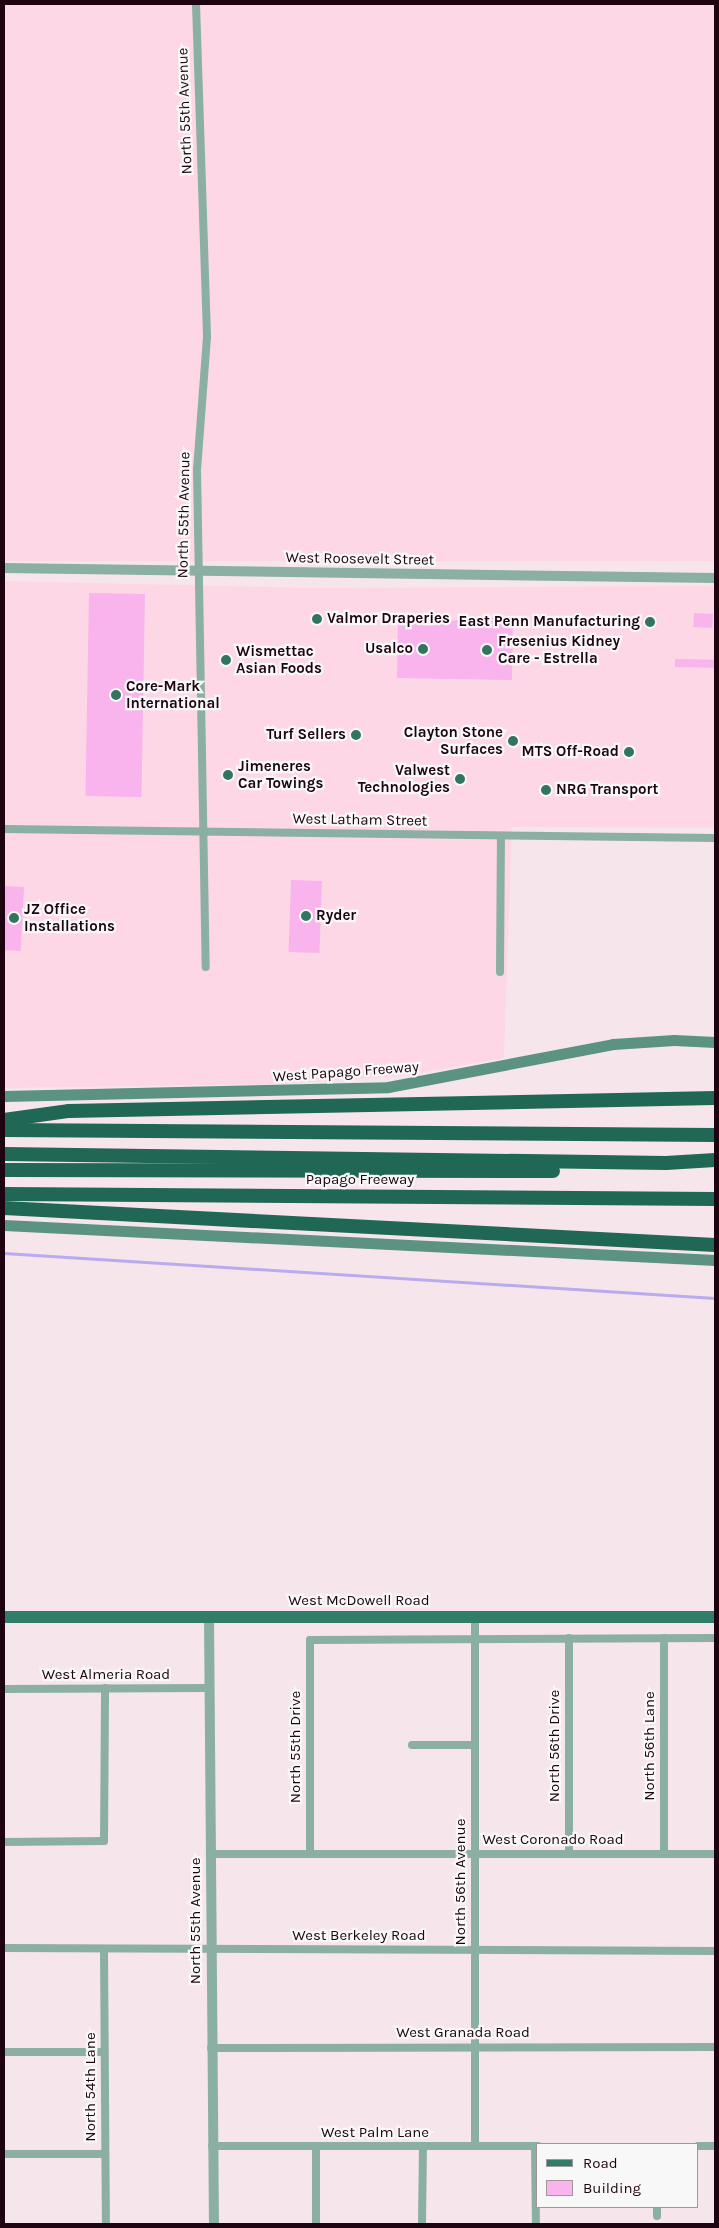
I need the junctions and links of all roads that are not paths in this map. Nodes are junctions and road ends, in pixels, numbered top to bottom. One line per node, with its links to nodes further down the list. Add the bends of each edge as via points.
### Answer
1 (196, 4): 3 (street, North 55th Avenue, via 207,337 197,469)
2 (4, 568): 3 (street, West Roosevelt Street)
3 (198, 571): 4 (street, West Roosevelt Street); 6 (street, North 55th Avenue)
4 (715, 578)
5 (4, 829): 6 (street, West Latham Street)
6 (204, 832): 7 (street, West Latham Street); 9 (street, North 55th Avenue)
7 (502, 836): 8 (street, West Latham Street); 10 (street)
8 (715, 838)
9 (206, 967)
10 (500, 972)
11 (715, 1042): 12 (main road, West Papago Freeway, via 674,1040 613,1044 388,1088)
12 (4, 1096)
13 (715, 1098): 14 (highway, via 69,1111)
14 (4, 1120)
15 (4, 1130): 16 (highway)
16 (715, 1135)
17 (4, 1154): 19 (highway)
18 (715, 1160): 19 (highway)
19 (655, 1166): 20 (highway); 21 (highway)
20 (715, 1168)
21 (4, 1170)
22 (4, 1194): 23 (highway, Papago Freeway)
23 (715, 1201)
24 (4, 1208): 26 (highway)
25 (4, 1226): 27 (main road)
26 (715, 1245)
27 (715, 1260)
28 (4, 1617): 29 (main road, West McDowell Road)
29 (209, 1617): 30 (main road, West McDowell Road); 37 (street, North 55th Avenue)
30 (475, 1617): 31 (main road, West McDowell Road); 32 (street, North 56th Avenue)
31 (715, 1617)
32 (475, 1638): 33 (street); 40 (street, North 56th Avenue); 43 (street, North 55th Drive, via 310,1640)
33 (569, 1638): 34 (street); 45 (street, North 56th Drive)
34 (664, 1638): 35 (street); 46 (street, North 56th Lane)
35 (715, 1638)
36 (105, 1688): 37 (street, West Almeria Road); 38 (street, West Almeria Road); 41 (street, via 104,1842)
37 (209, 1688): 42 (street, North 55th Avenue)
38 (4, 1689)
39 (412, 1745): 40 (street)
40 (474, 1745): 44 (street, North 56th Avenue)
41 (4, 1842)
42 (211, 1854): 43 (street, West Coronado Road); 51 (street, North 55th Avenue)
43 (310, 1854): 44 (street, West Coronado Road)
44 (474, 1854): 45 (street, West Coronado Road); 50 (street, North 56th Avenue)
45 (569, 1854): 46 (street, West Coronado Road)
46 (664, 1854): 47 (street, West Coronado Road)
47 (715, 1854)
48 (4, 1948): 49 (street, West Berkeley Road)
49 (104, 1949): 51 (street, West Berkeley Road); 57 (street, North 54th Lane)
50 (475, 1949): 51 (street, West Berkeley Road); 52 (street, West Berkeley Road); 53 (street, North 56th Avenue)
51 (210, 1951): 55 (street, North 55th Avenue)
52 (715, 1951)
53 (476, 2047): 54 (street, West Granada Road); 55 (street, West Granada Road); 61 (street, North 56th Avenue)
54 (715, 2047)
55 (211, 2048): 58 (street, North 55th Avenue)
56 (4, 2052): 57 (street)
57 (104, 2052): 66 (street, North 54th Lane)
58 (212, 2146): 59 (street, West Palm Lane); 70 (street, North 55th Avenue)
59 (316, 2146): 60 (street, West Palm Lane); 71 (street)
60 (423, 2146): 61 (street, West Palm Lane); 72 (street)
61 (475, 2146): 62 (street, West Palm Lane)
62 (536, 2146): 73 (street)
63 (699, 2146): 64 (street)
64 (715, 2146)
65 (4, 2154): 66 (street)
66 (105, 2154): 69 (street, North 54th Lane)
67 (657, 2208): 68 (street)
68 (657, 2216)
69 (106, 2224)
70 (214, 2224)
71 (316, 2224)
72 (422, 2224)
73 (536, 2224)

